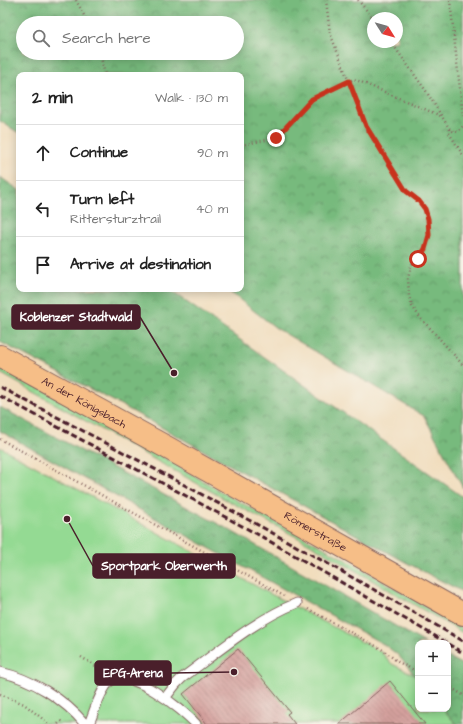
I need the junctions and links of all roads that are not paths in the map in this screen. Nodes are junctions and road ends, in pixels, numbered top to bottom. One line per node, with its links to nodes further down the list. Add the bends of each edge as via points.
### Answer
1 (0, 356): 2 (main road, An der Königsbach)
2 (168, 448): 4 (main road, Römerstraße)
3 (297, 603): 6 (lane, via 268,617 232,642 182,678)
4 (463, 614)
5 (0, 672): 7 (lane, via 47,692)
6 (165, 698): 8 (lane, via 125,678 114,679 105,687); 9 (lane)
7 (84, 724)
8 (89, 724)
9 (196, 724)

